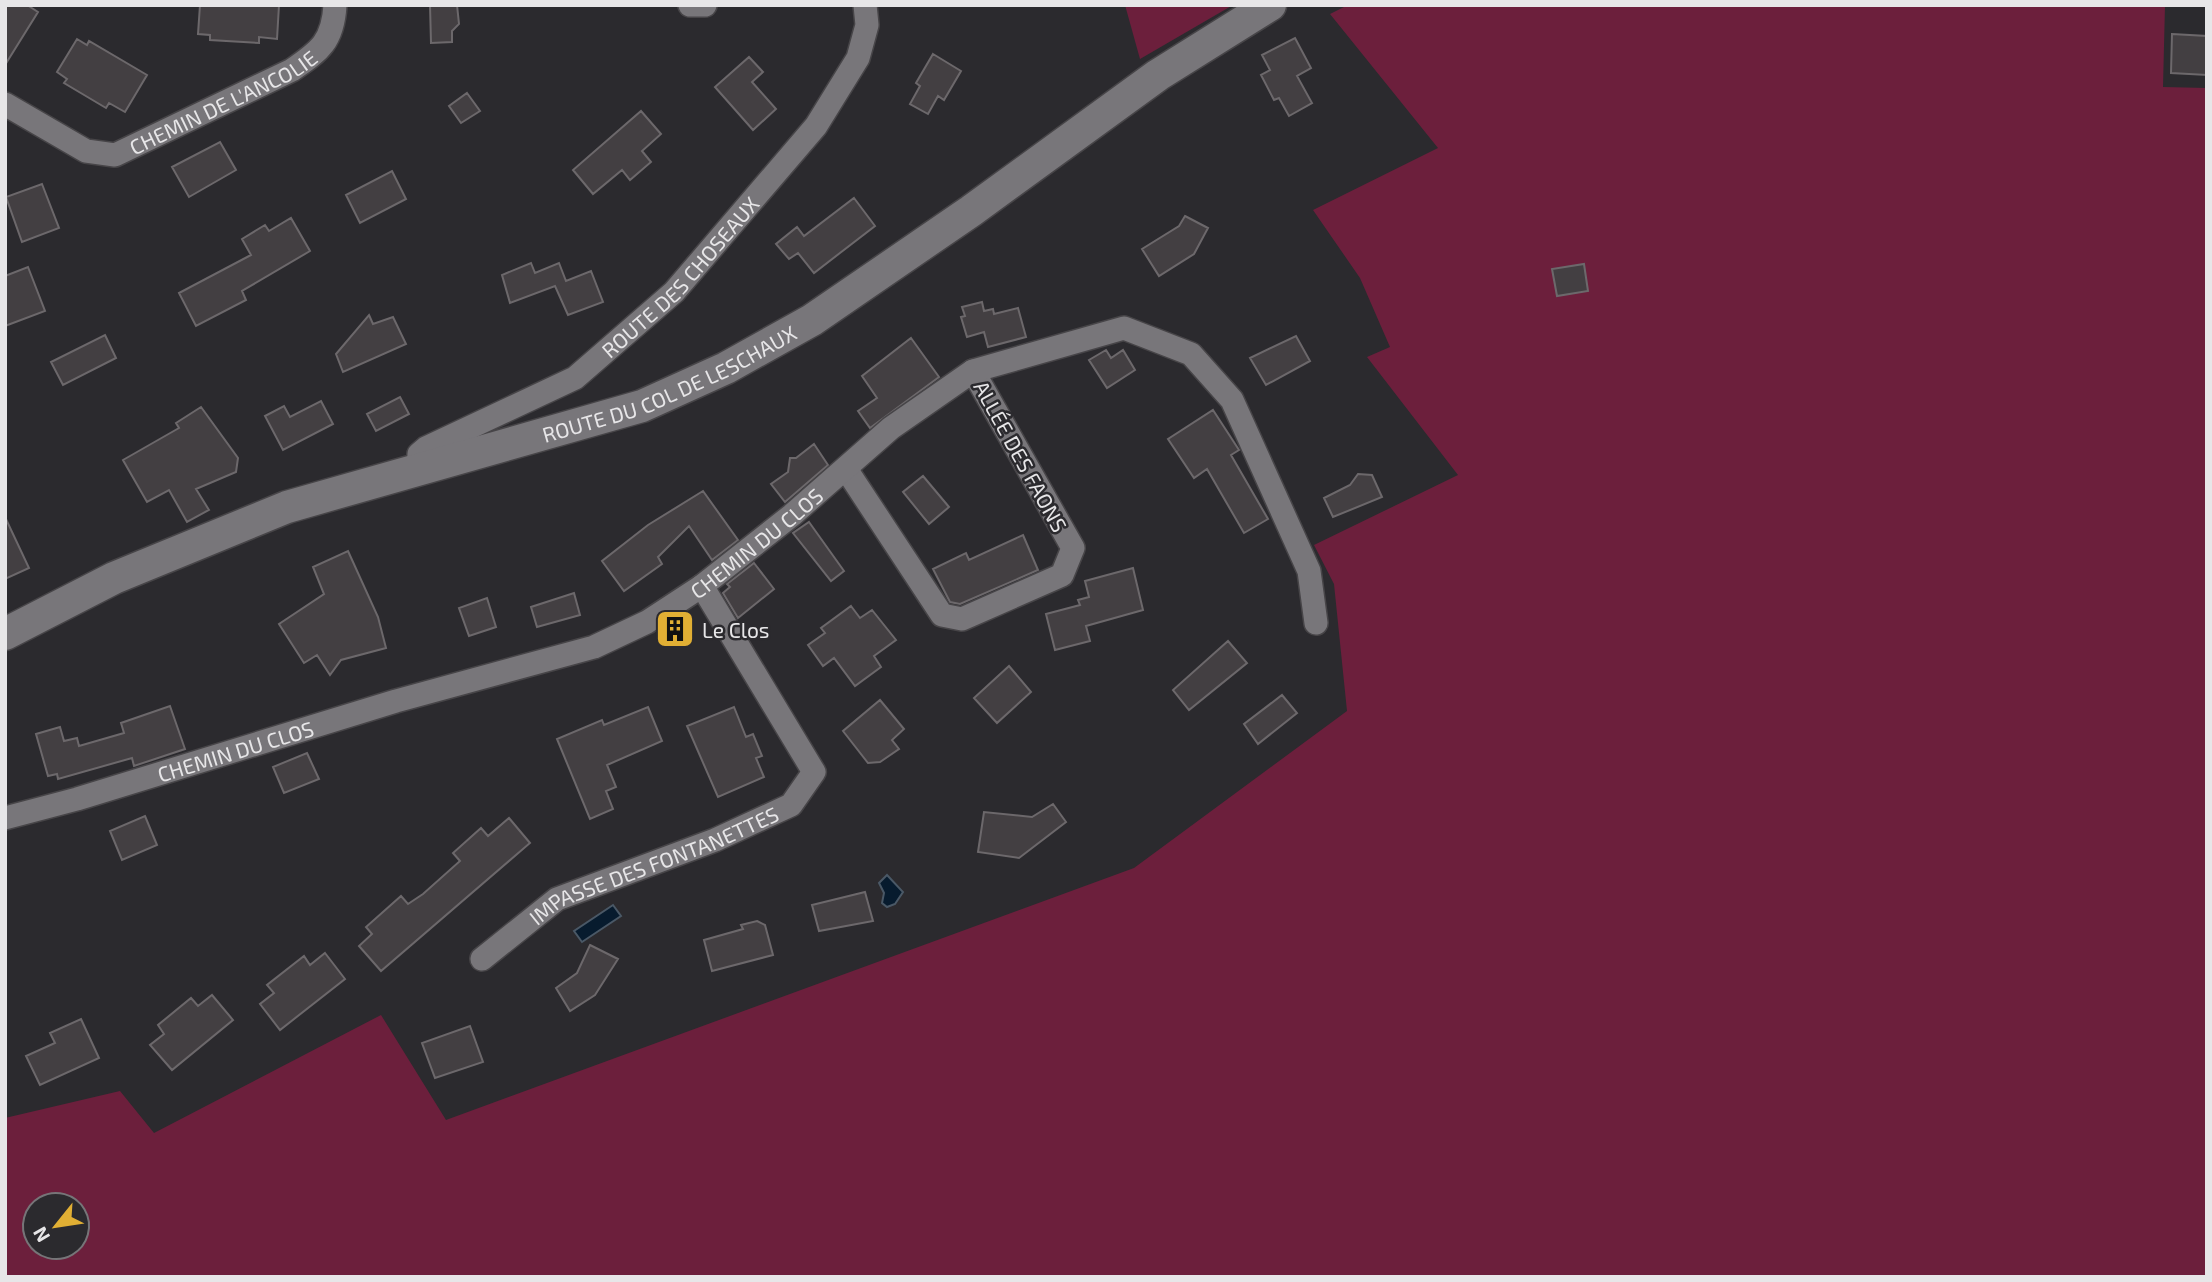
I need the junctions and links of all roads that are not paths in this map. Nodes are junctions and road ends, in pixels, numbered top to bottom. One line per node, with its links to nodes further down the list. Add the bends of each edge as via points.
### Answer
1 (335, 5): 6 (street, CHEMIN DE L'ANCOLIE, via 333,32 315,54 292,70 115,155 86,150)
2 (690, 5): 3 (street)
3 (705, 5)
4 (865, 5): 9 (street, ROUTE DES CHOSEAUX, via 867,25 858,58 816,126 674,292 575,378 426,447 419,454)
5 (1270, 5): 9 (main road, ROUTE DU COL DE LESCHAUX, via 1158,75 960,219 775,342 642,406)
6 (5, 104)
7 (973, 371): 8 (street, CHEMIN DU CLOS, via 891,428); 8 (street, ALLÉE DES FAONS, via 1073,548 1062,575 962,619 942,615); 11 (street, CHEMIN DU CLOS, via 1124,328 1191,354 1232,400 1309,571)
8 (846, 469): 10 (street, CHEMIN DU CLOS)
9 (418, 470): 12 (main road, ROUTE DU COL DE LESCHAUX, via 287,507 232,528 78,595)
10 (702, 586): 13 (street, CHEMIN DU CLOS, via 647,622 594,647); 14 (street, IMPASSE DES FONTANETTES, via 814,772 790,805 715,840 557,899)
11 (1316, 623)
12 (5, 634)
13 (5, 818)
14 (482, 959)

